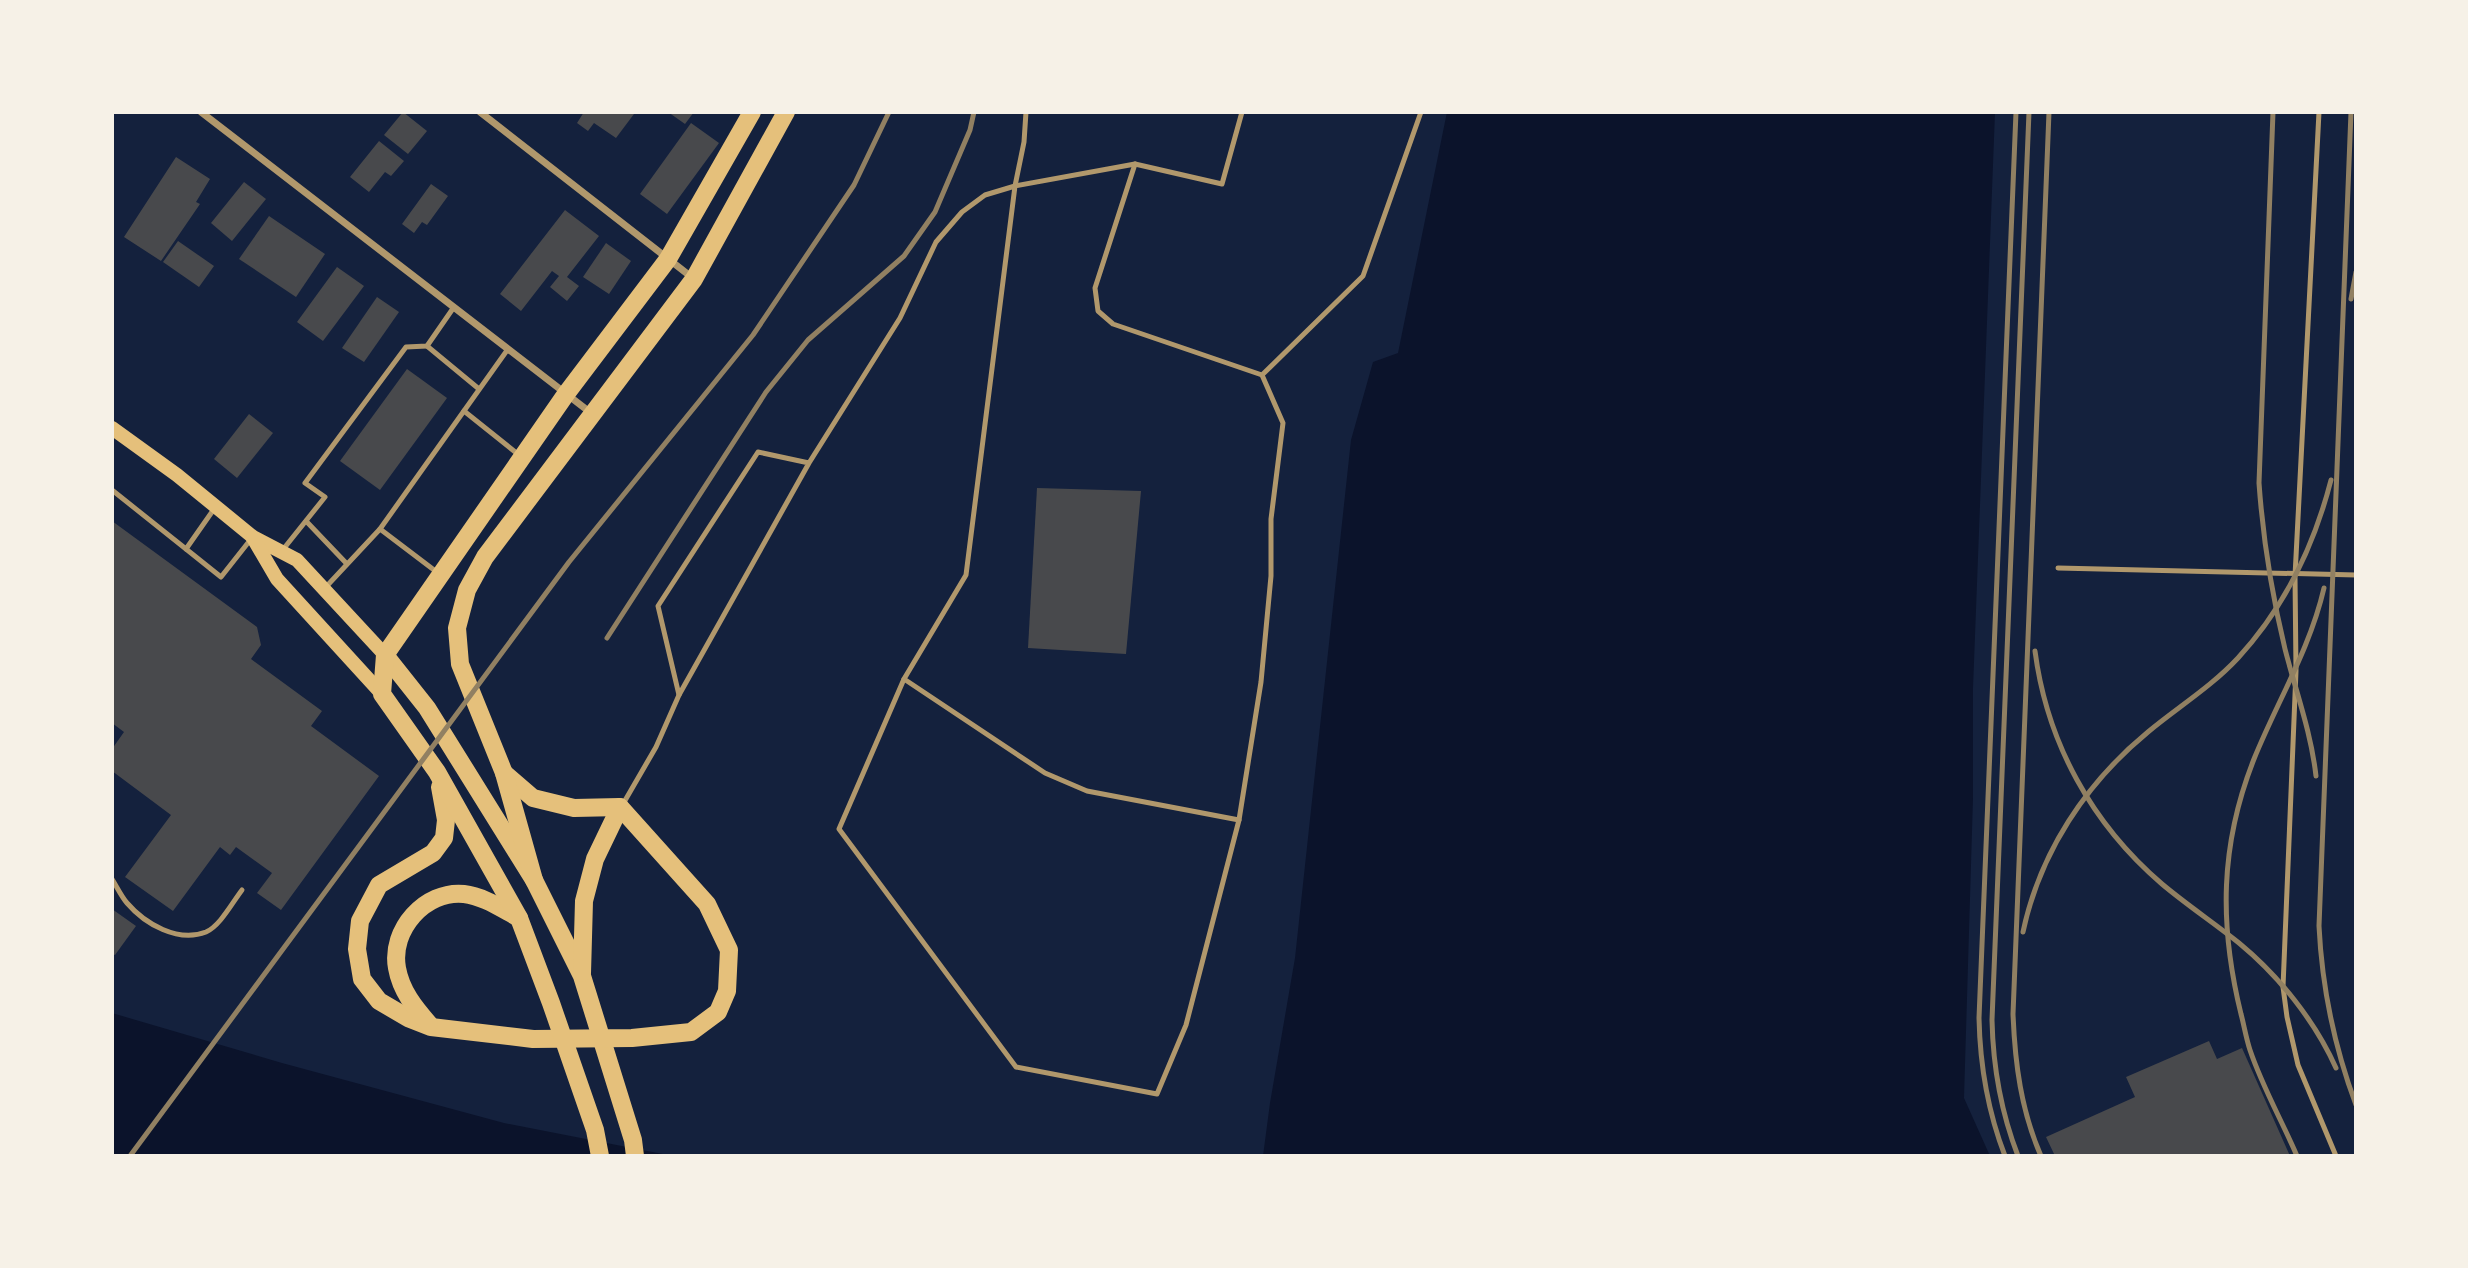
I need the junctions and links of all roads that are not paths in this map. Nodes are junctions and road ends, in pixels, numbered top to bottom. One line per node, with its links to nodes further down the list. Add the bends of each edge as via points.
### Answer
1 (201, 112): 13 (street)
2 (480, 112): 11 (street)
3 (752, 112): 11 (main road)
4 (1026, 112): 10 (lane)
5 (1242, 112): 9 (lane, via 1222,184)
6 (1421, 112): 16 (lane, via 1363,276)
7 (2319, 112): 33 (lane)
8 (781, 115): 12 (main road)
9 (1135, 164): 10 (lane); 16 (lane, via 1095,288 1098,311 1113,324)
10 (1015, 186): 23 (lane, via 985,195 962,212 936,242 900,318); 38 (lane, via 966,575)
11 (668, 259): 12 (street); 18 (main road)
12 (694, 279): 20 (main road)
13 (454, 307): 14 (lane); 15 (street)
14 (427, 346): 17 (lane); 26 (lane, via 406,347 304,483 325,497)
15 (508, 349): 17 (lane); 18 (street)
16 (1262, 375): 44 (lane, via 1283,423 1271,519 1261,682)
17 (480, 389): 19 (lane)
18 (566, 394): 20 (street); 22 (main road)
19 (464, 411): 22 (lane); 27 (lane)
20 (592, 414): 42 (main road, via 485,557 467,590 457,628 460,664)
21 (112, 428): 25 (main road)
22 (522, 458): 34 (main road)
23 (809, 463): 40 (lane); 40 (lane, via 758,452 659,606)
24 (112, 490): 29 (lane)
25 (216, 506): 28 (main road); 29 (lane)
26 (306, 521): 30 (lane); 31 (lane)
27 (380, 529): 31 (lane); 34 (lane)
28 (253, 537): 29 (lane, via 221,577); 30 (main road); 39 (main road, via 277,579)
29 (186, 549)
30 (281, 552): 36 (main road, via 298,560)
31 (347, 564): 36 (lane)
32 (2059, 568): 33 (lane)
33 (2296, 574): 35 (lane); 53 (lane, via 2283,987 2298,1065)
34 (441, 575): 37 (main road)
35 (2356, 575)
36 (324, 589): 37 (main road)
37 (385, 654): 39 (main road); 46 (main road, via 427,708)
38 (904, 679): 44 (lane, via 1045,773 1087,791); 44 (lane, via 839,829 1016,1067 1157,1094 1186,1025)
39 (382, 694): 41 (main road)
40 (679, 695): 43 (lane, via 656,747)
41 (437, 772): 48 (main road); 50 (main road, via 446,820 444,838 433,853 379,885 360,921 357,948 362,979 379,1000)
42 (504, 773): 43 (main road, via 533,798 573,808); 46 (main road)
43 (620, 807): 49 (main road, via 596,859 584,901); 50 (main road, via 707,904 729,950 727,991 718,1012 691,1032 632,1038 533,1039)
44 (1239, 820)
45 (112, 880): 47 (lane, via 127,903 160,930 188,935 207,932)
46 (534, 880): 49 (main road)
47 (242, 890)
48 (519, 918): 50 (main road, via 465,894 440,895 418,909 398,938 397,968 409,1001); 51 (main road, via 595,1130)
49 (582, 976): 52 (main road)
50 (431, 1027)
51 (600, 1156)
52 (635, 1156)
53 (2336, 1156)

